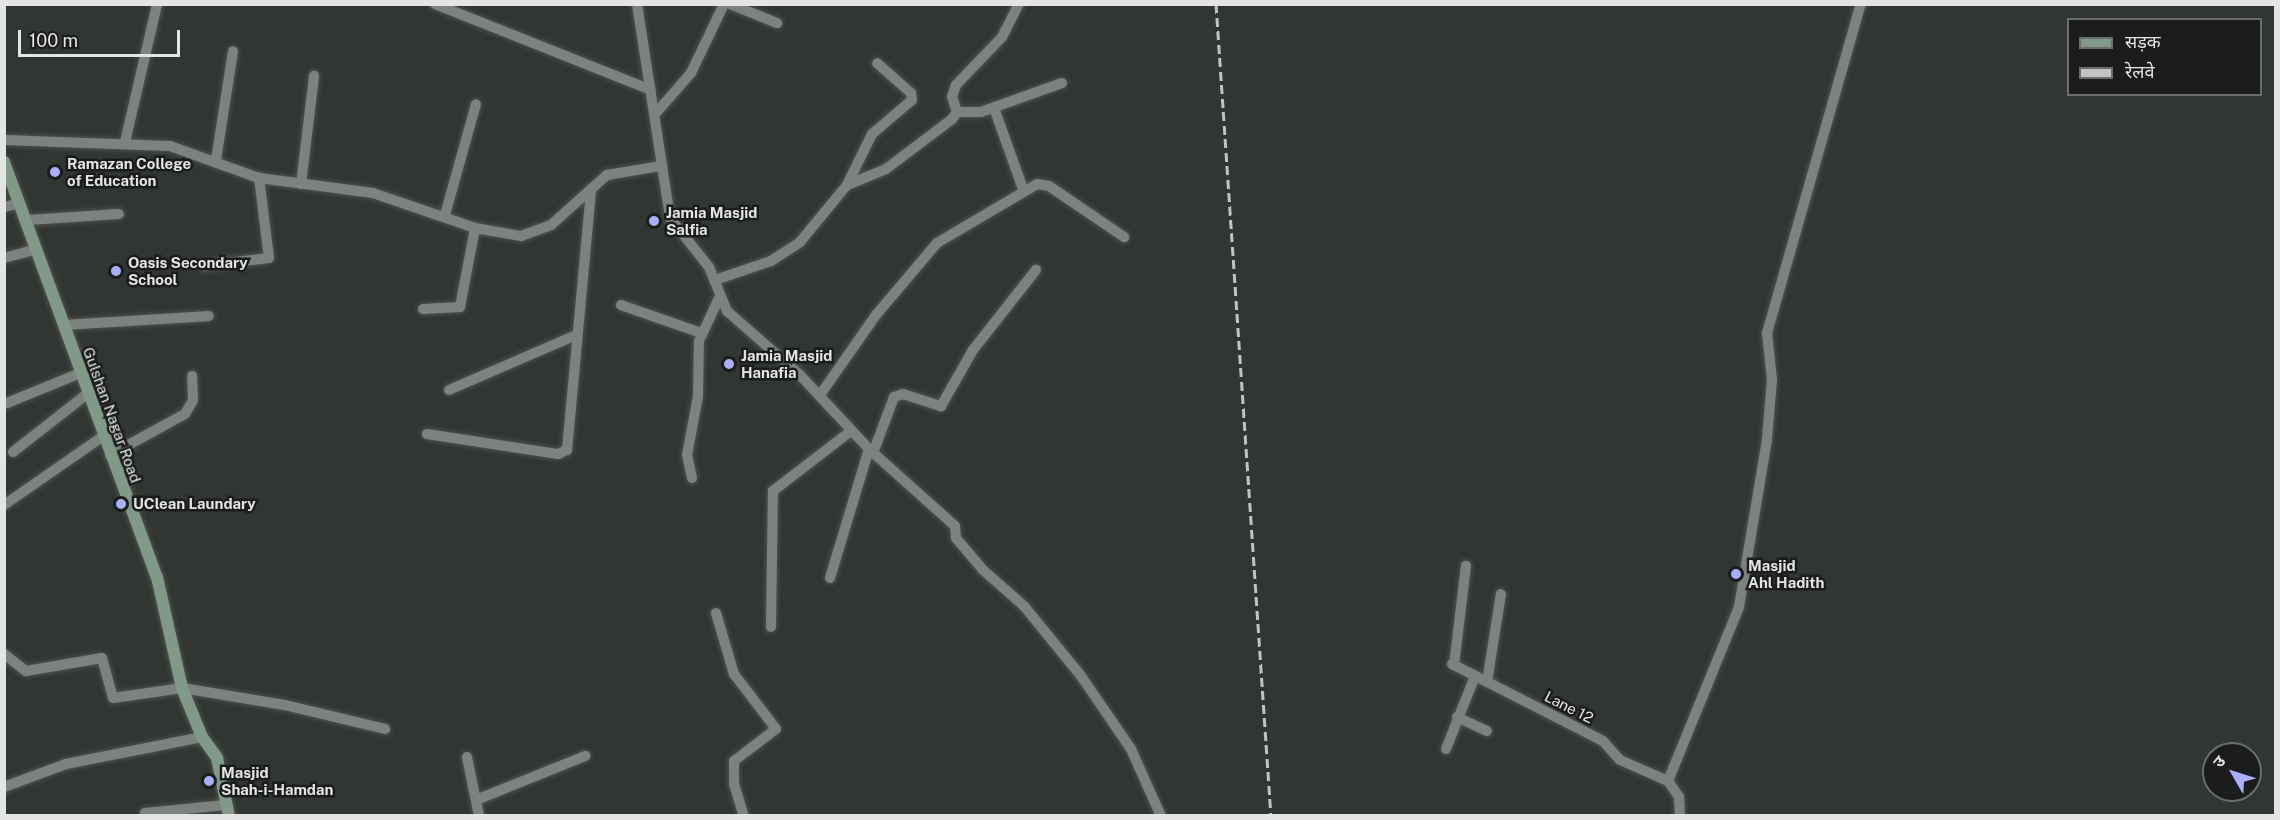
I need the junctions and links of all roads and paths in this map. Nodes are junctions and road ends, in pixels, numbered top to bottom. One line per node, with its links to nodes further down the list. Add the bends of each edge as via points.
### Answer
1 (435, 4): 13 (street)
2 (637, 4): 13 (street)
3 (724, 4): 17 (street, via 691,74)
4 (730, 4): 8 (street)
5 (1019, 4): 16 (street, via 1002,37 956,85 952,97)
6 (1861, 4): 77 (street, via 1767,333 1772,380 1767,439 1739,607)
7 (153, 6): 19 (street)
8 (777, 23)
9 (233, 51): 20 (street)
10 (877, 63): 25 (street, via 913,97 872,134)
11 (314, 76): 24 (street)
12 (1062, 83): 15 (street)
13 (651, 90): 17 (street)
14 (476, 104): 31 (street)
15 (994, 108): 16 (street, via 976,114); 27 (street)
16 (957, 112): 25 (street, via 886,169)
17 (654, 114): 22 (street)
18 (4, 140): 19 (street)
19 (125, 142): 20 (street, via 176,147)
20 (216, 160): 23 (street)
21 (4, 162): 28 (street, Gulshan Nagar Road)
22 (661, 166): 26 (street, via 615,171); 39 (street, via 672,224)
23 (259, 178): 24 (street); 37 (street, via 268,258)
24 (302, 184): 31 (street, via 373,192)
25 (847, 185): 39 (street, via 800,242 771,261)
26 (591, 189): 33 (street, via 551,225 531,235 505,236); 46 (street)
27 (1024, 192): 34 (street, via 1041,183 1049,186); 51 (street, via 937,243 876,315)
28 (20, 203): 29 (street); 32 (street, Gulshan Nagar Road)
29 (4, 207)
30 (120, 214): 32 (street)
31 (445, 215): 33 (street)
32 (28, 220): 35 (street, Gulshan Nagar Road)
33 (475, 228): 42 (street, via 460,307)
34 (1124, 237)
35 (38, 249): 36 (street); 44 (street, Gulshan Nagar Road)
36 (4, 258)
37 (204, 266)
38 (1036, 270): 56 (street, via 973,350 940,406 903,394 894,397)
39 (715, 280): 40 (street)
40 (719, 298): 45 (street); 51 (street, via 733,320)
41 (621, 305): 45 (street)
42 (423, 309)
43 (209, 316): 44 (street)
44 (65, 325): 47 (street, Gulshan Nagar Road)
45 (701, 333): 59 (street, via 698,396 687,455)
46 (574, 336): 49 (street); 54 (street, via 567,450 558,454)
47 (80, 373): 50 (street, Gulshan Nagar Road); 52 (street)
48 (192, 376): 58 (street, via 193,400 185,414)
49 (449, 390)
50 (87, 394): 55 (street, Gulshan Nagar Road); 57 (street)
51 (820, 395): 53 (street)
52 (7, 403)
53 (851, 431): 56 (street); 65 (street, via 773,491)
54 (427, 434)
55 (102, 437): 58 (street, Gulshan Nagar Road); 60 (street)
56 (871, 451): 62 (street); 84 (street, via 955,526 956,538 1024,606 1081,676 1131,749)
57 (13, 452)
58 (110, 455): 69 (street, Gulshan Nagar Road, via 166,602)
59 (692, 478)
60 (4, 505)
61 (1466, 566): 67 (street, Lane 12, via 1453,664)
62 (830, 578)
63 (1501, 594): 68 (street)
64 (717, 614): 83 (street, via 734,674 776,729 734,761 734,784)
65 (771, 627)
66 (4, 654): 69 (street, via 26,671 102,657 113,698)
67 (1475, 676): 68 (street, Lane 12); 70 (street)
68 (1487, 682): 77 (street, Lane 12, via 1603,741 1620,760)
69 (182, 688): 71 (street, via 285,705); 73 (street, Gulshan Nagar Road)
70 (1457, 717): 72 (street); 74 (street)
71 (385, 729)
72 (1487, 730)
73 (202, 737): 78 (street, via 66,764); 80 (street, Gulshan Nagar Road, via 217,758)
74 (1446, 748)
75 (585, 756): 79 (street)
76 (467, 757): 79 (street)
77 (1668, 781): 85 (street, via 1679,797)
78 (4, 787)
79 (476, 800): 82 (street)
80 (227, 810): 81 (street)
81 (145, 813)
82 (479, 816)
83 (744, 816)
84 (1161, 816)
85 (1680, 816)

